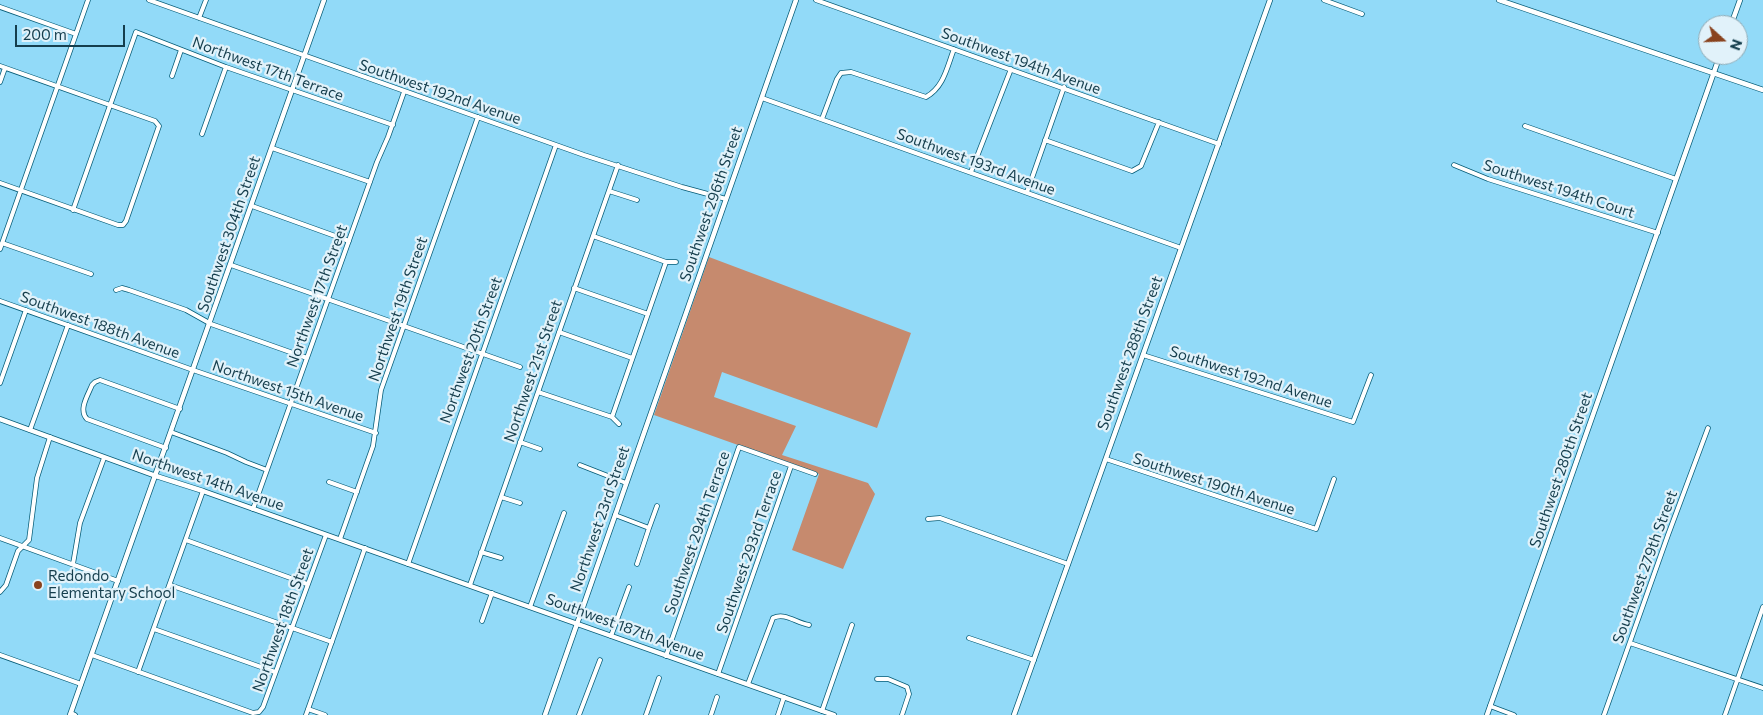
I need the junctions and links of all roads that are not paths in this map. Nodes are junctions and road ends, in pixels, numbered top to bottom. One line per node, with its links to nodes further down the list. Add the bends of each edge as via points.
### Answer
1 (88, 0): 15 (street)
2 (149, 0): 14 (street, Southwest 192nd Avenue)
3 (206, 0): 14 (street)
4 (324, 0): 18 (street, Southwest 304th Street)
5 (796, 0): 32 (street, Southwest 296th Street)
6 (816, 0): 16 (street, Southwest 194th Avenue)
7 (1270, 0): 41 (street, Southwest 288th Street)
8 (1324, 0): 12 (street)
9 (1500, 0): 24 (street)
10 (1740, 0): 13 (street)
11 (0, 7): 15 (street)
12 (1362, 14)
13 (1735, 15)
14 (199, 18): 18 (street, Southwest 192nd Avenue)
15 (76, 34): 27 (street)
16 (954, 48): 23 (street, Southwest 194th Avenue); 35 (street, via 941,84 926,97 851,72 841,73)
17 (181, 50): 21 (street, Northwest 17th Terrace); 25 (street); 33 (street, Northwest 17th Terrace, via 136,32)
18 (305, 57): 29 (street, Southwest 304th Street); 31 (street, Southwest 192nd Avenue)
19 (1717, 65): 24 (street)
20 (0, 66): 22 (street)
21 (226, 67): 29 (street, Northwest 17th Terrace); 39 (street)
22 (5, 68): 26 (street); 27 (street)
23 (1011, 69): 28 (street, Southwest 194th Avenue); 46 (street)
24 (1714, 73): 30 (street); 47 (street)
25 (172, 76)
26 (0, 82)
27 (58, 86): 33 (street); 50 (street)
28 (1064, 87): 36 (street, Southwest 194th Avenue); 40 (street)
29 (293, 90): 37 (street, Northwest 17th Terrace); 43 (street, Southwest 304th Street)
30 (1763, 90)
31 (404, 92): 34 (street, Southwest 192nd Avenue); 37 (street, Northwest 17th Street)
32 (762, 98): 35 (street, Southwest 193rd Avenue); 53 (street, Southwest 296th Street)
33 (110, 105): 56 (street); 56 (street, via 158,123 159,130 123,225)
34 (478, 117): 42 (street, Southwest 192nd Avenue); 75 (street, Northwest 19th Street)
35 (822, 119): 46 (street, Southwest 193rd Avenue)
36 (1159, 122): 40 (street, via 1141,166 1132,171); 41 (street, Southwest 194th Avenue)
37 (392, 125): 48 (street, Northwest 17th Street)
38 (1525, 126): 47 (street)
39 (202, 134)
40 (1046, 140): 52 (street)
41 (1219, 144): 61 (street, Southwest 288th Street)
42 (556, 145): 44 (street, Southwest 192nd Avenue); 77 (street, Northwest 20th Street)
43 (272, 148): 48 (street); 55 (street, Southwest 304th Street)
44 (618, 165): 51 (street, Northwest 21st Street); 53 (street, Southwest 192nd Avenue)
45 (1454, 165): 57 (street, Southwest 194th Court, via 1488,179)
46 (972, 172): 52 (street, Southwest 193rd Avenue)
47 (1676, 179): 57 (street, Southwest 280th Street)
48 (370, 182): 59 (street, Northwest 17th Street)
49 (0, 183): 50 (street)
50 (21, 190): 56 (street); 60 (street)
51 (609, 191): 54 (street); 58 (street, Northwest 21st Street)
52 (1027, 192): 61 (street, Southwest 193rd Avenue)
53 (726, 199): 88 (street, Southwest 296th Street)
54 (636, 200)
55 (252, 206): 59 (street); 65 (street, Southwest 304th Street)
56 (73, 210)
57 (1658, 233): 167 (street, Southwest 280th Street)
58 (593, 236): 63 (street); 67 (street, Northwest 21st Street)
59 (349, 241): 69 (street, Northwest 17th Street)
60 (2, 243): 62 (street); 66 (street)
61 (1182, 248): 78 (street, Southwest 288th Street)
62 (0, 249)
63 (666, 262): 64 (street); 72 (street)
64 (676, 262)
65 (231, 265): 69 (street); 73 (street, Southwest 304th Street)
66 (91, 274)
67 (574, 288): 72 (street); 76 (street, Northwest 21st Street)
68 (116, 290): 73 (street, via 122,288 145,295 186,310)
69 (328, 299): 75 (street); 79 (street, Northwest 17th Street)
70 (0, 301): 71 (street, Southwest 188th Avenue)
71 (26, 310): 74 (street, Southwest 188th Avenue); 84 (street)
72 (648, 314): 80 (street)
73 (210, 324): 79 (street); 82 (street, Southwest 304th Street)
74 (68, 325): 82 (street, Southwest 188th Avenue); 93 (street)
75 (404, 326): 77 (street); 95 (street, Northwest 19th Street, via 381,390)
76 (559, 332): 80 (street); 85 (street, Northwest 21st Street)
77 (482, 352): 81 (street); 129 (street, Northwest 20th Street)
78 (1143, 355): 83 (street, Southwest 192nd Avenue, via 1353,422); 101 (street, Southwest 288th Street)
79 (307, 358): 86 (street, Northwest 17th Street)
80 (632, 358): 89 (street)
81 (520, 366)
82 (193, 370): 86 (street, Northwest 15th Avenue); 87 (street, Southwest 304th Street)
83 (1371, 375)
84 (0, 383)
85 (538, 392): 89 (street); 97 (street, Northwest 21st Street)
86 (291, 403): 95 (street, Northwest 15th Avenue); 104 (street, Northwest 17th Street)
87 (180, 409): 94 (street, Southwest 304th Street); 98 (street, via 100,380 92,385 82,411 87,419)
88 (650, 416): 109 (street, Northwest 23rd Street)
89 (612, 417): 91 (street)
90 (0, 419): 93 (street, Northwest 14th Avenue)
91 (619, 424)
92 (1708, 428): 150 (street, Southwest 279th Street)
93 (30, 430): 96 (street, Northwest 14th Avenue)
94 (171, 432): 98 (street, Southwest 304th Street); 104 (street)
95 (376, 433): 111 (street, Northwest 19th Street)
96 (50, 437): 100 (street, Northwest 14th Avenue); 124 (street, via 37,478 29,540)
97 (520, 442): 99 (street); 112 (street, Northwest 21st Street)
98 (166, 448): 106 (street, Southwest 304th Street)
99 (540, 449)
100 (104, 458): 106 (street, Northwest 14th Avenue); 128 (street, via 80,523)
101 (1106, 459): 107 (street, Southwest 190th Avenue, via 1316,529); 131 (street, Southwest 288th Street)
102 (580, 465): 109 (street)
103 (791, 466): 105 (street); 153 (street, Southwest 294th Terrace, via 739,447); 158 (street, Southwest 293rd Terrace)
104 (267, 470): 115 (street, Northwest 17th Street)
105 (815, 474)
106 (156, 476): 110 (street, Northwest 14th Avenue); 132 (street, Southwest 304th Street)
107 (1334, 479)
108 (329, 482): 111 (street)
109 (626, 483): 117 (street, Northwest 23rd Street)
110 (203, 491): 115 (street, Northwest 14th Avenue); 122 (street)
111 (357, 492): 123 (street, Northwest 19th Street)
112 (501, 497): 113 (street); 126 (street, Northwest 21st Street)
113 (520, 503)
114 (657, 506): 119 (street)
115 (253, 509): 120 (street, Northwest 14th Avenue)
116 (564, 513): 139 (street)
117 (615, 515): 119 (street); 142 (street, Northwest 23rd Street)
118 (928, 519): 131 (street, via 940,518)
119 (649, 528): 130 (street)
120 (326, 534): 123 (street, Northwest 14th Avenue); 133 (street, Northwest 18th Street)
121 (0, 538): 124 (street)
122 (186, 540): 133 (street); 134 (street)
123 (340, 540): 125 (street, Northwest 14th Avenue)
124 (23, 547): 128 (street); 137 (street, via 18,551 6,585)
125 (365, 548): 129 (street, Northwest 14th Avenue); 149 (street)
126 (482, 552): 127 (street); 135 (street, Northwest 21st Street)
127 (501, 558)
128 (73, 564): 132 (street)
129 (408, 564): 135 (street, Southwest 187th Avenue)
130 (636, 564)
131 (1068, 564): 155 (street, Southwest 288th Street)
132 (118, 580): 152 (street, Southwest 304th Street)
133 (307, 584): 145 (street, Northwest 18th Street)
134 (170, 585): 145 (street); 146 (street)
135 (470, 586): 138 (street, Southwest 187th Avenue)
136 (629, 587): 147 (street)
137 (0, 592)
138 (492, 594): 139 (street, Southwest 187th Avenue); 141 (street)
139 (530, 607): 142 (street, Southwest 187th Avenue)
140 (1763, 607): 160 (street)
141 (482, 621)
142 (578, 624): 147 (street, Southwest 187th Avenue); 173 (street, Northwest 23rd Street)
143 (809, 625): 163 (street, via 782,616 775,617 770,622)
144 (852, 625): 169 (street)
145 (291, 628): 149 (street); 157 (street, Northwest 18th Street)
146 (154, 629): 156 (street); 157 (street)
147 (612, 636): 153 (street, Southwest 187th Avenue)
148 (969, 638): 155 (street)
149 (332, 642): 168 (street)
150 (1630, 643): 160 (street); 183 (street, Southwest 279th Street)
151 (0, 655): 162 (street)
152 (92, 655): 156 (street); 162 (street, Southwest 304th Street)
153 (666, 656): 158 (street, Southwest 187th Avenue)
154 (600, 660): 174 (street)
155 (1034, 660): 180 (street, Southwest 288th Street)
156 (138, 672): 157 (street, Northwest 18th Street, via 253,713 263,707)
157 (275, 672)
158 (718, 674): 163 (street, Southwest 187th Avenue)
159 (659, 678): 175 (street)
160 (1738, 679): 164 (street); 184 (street)
161 (877, 680): 179 (street, via 907,687 910,694)
162 (81, 684): 170 (street, Southwest 304th Street)
163 (748, 684): 166 (street, Southwest 187th Avenue)
164 (1763, 688)
165 (717, 697): 176 (street)
166 (784, 698): 169 (street, Southwest 187th Avenue); 177 (street)
167 (1490, 706): 181 (street, Southwest 280th Street); 182 (street)
168 (308, 709): 171 (street); 172 (street)
169 (822, 710): 178 (street, Southwest 187th Avenue)
170 (72, 714)
171 (306, 715)
172 (325, 715)
173 (545, 715)
174 (579, 715)
175 (646, 715)
176 (711, 715)
177 (778, 715)
178 (834, 715)
179 (902, 715)
180 (1014, 715)
181 (1487, 715)
182 (1514, 715)
183 (1604, 715)
184 (1725, 715)

